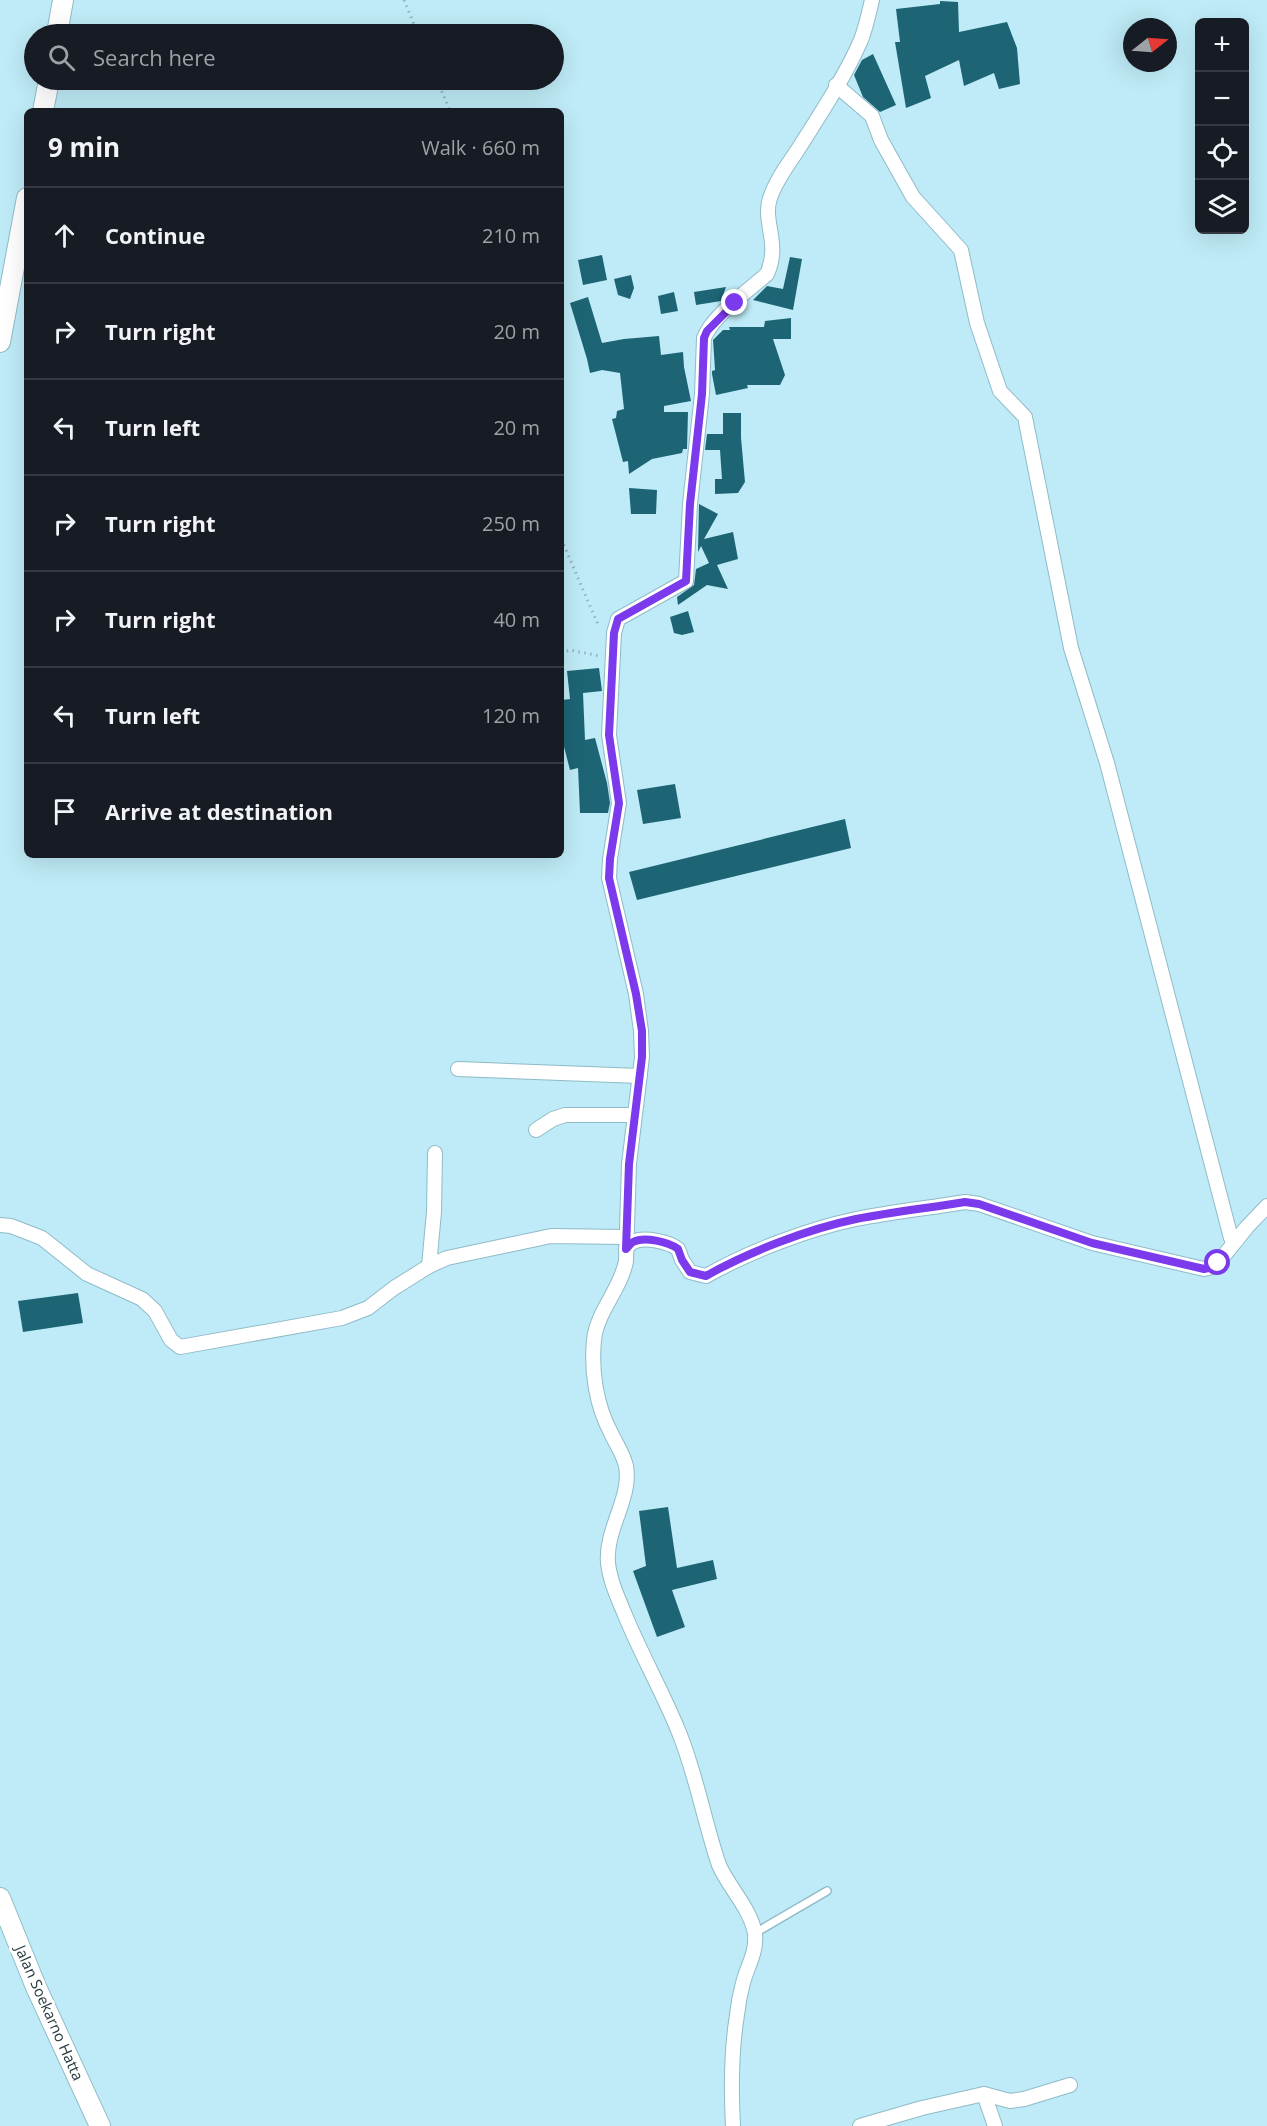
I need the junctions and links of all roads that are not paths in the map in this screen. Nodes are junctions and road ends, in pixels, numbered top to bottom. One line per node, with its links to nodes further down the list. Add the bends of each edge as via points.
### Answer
1 (63, 0): 3 (street)
2 (872, 0): 4 (street, via 862,38)
3 (59, 24)
4 (836, 85): 10 (street, via 778,178 769,200 773,246 767,274 720,317 704,338 686,581 618,619 614,633 609,735 619,803 609,878 642,1031); 16 (street, via 872,116 913,197 961,250 977,323 1000,391 1024,417 1071,648 1107,763 1231,1238)
5 (47, 90): 6 (street)
6 (44, 108)
7 (24, 214): 8 (street)
8 (0, 342)
9 (458, 1068): 10 (street)
10 (640, 1076): 11 (street)
11 (634, 1115): 12 (street, via 565,1115); 17 (street)
12 (536, 1130)
13 (435, 1153): 18 (street)
14 (1267, 1206): 16 (street)
15 (0, 1225): 18 (street, via 42,1238 87,1274 142,1299 180,1347 342,1318 368,1308)
16 (1237, 1239): 17 (street, via 1218,1263 1204,1269 1092,1243 965,1202 854,1220 797,1236 706,1276 690,1272 671,1244 640,1240)
17 (625, 1243): 18 (street, via 550,1236 470,1252); 21 (street, via 624,1274 594,1339 598,1400 624,1458 627,1480 609,1545 608,1563 641,1653 679,1732 719,1865)
18 (429, 1266)
19 (827, 1891): 21 (lane)
20 (0, 1898): 24 (street, Jalan Soekarno Hatta)
21 (755, 1933): 25 (street, via 731,2057)
22 (1070, 2085): 23 (street, via 1010,2101)
23 (984, 2094): 26 (street); 27 (street)
24 (100, 2126)
25 (733, 2126)
26 (860, 2126)
27 (996, 2126)

